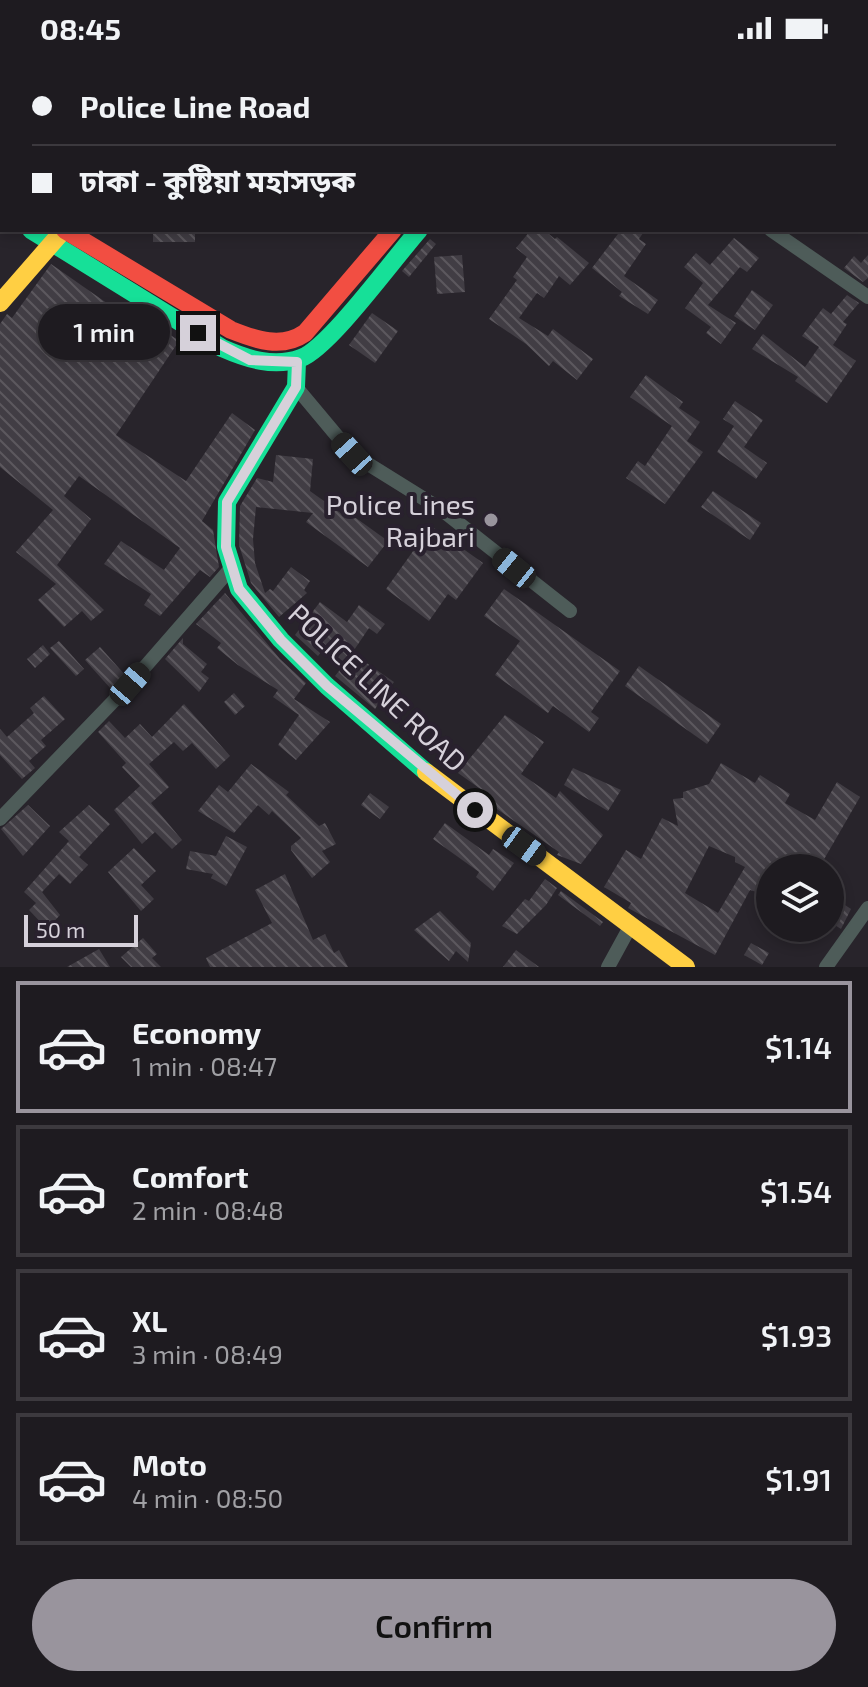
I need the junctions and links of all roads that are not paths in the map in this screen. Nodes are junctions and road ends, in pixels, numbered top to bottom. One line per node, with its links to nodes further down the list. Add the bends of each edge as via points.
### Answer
1 (391, 232): 4 (main road, via 305,333 275,344 231,330)
2 (417, 232): 7 (main road, via 332,335)
3 (774, 232): 5 (street)
4 (60, 234): 6 (main road); 7 (main road, via 222,348 250,360)
5 (868, 297)
6 (0, 303)
7 (297, 362): 8 (main road, POLICE LINE ROAD)
8 (296, 387): 9 (main road, POLICE LINE ROAD, via 227,502); 10 (street, via 352,454 442,510)
9 (232, 567): 11 (street, via 130,684); 13 (main road, POLICE LINE ROAD, via 239,589 327,686 450,793)
10 (570, 611)
11 (0, 819)
12 (868, 908): 16 (street)
13 (631, 925): 14 (street); 15 (main road, POLICE LINE ROAD)
14 (608, 967)
15 (686, 967)
16 (826, 967)

